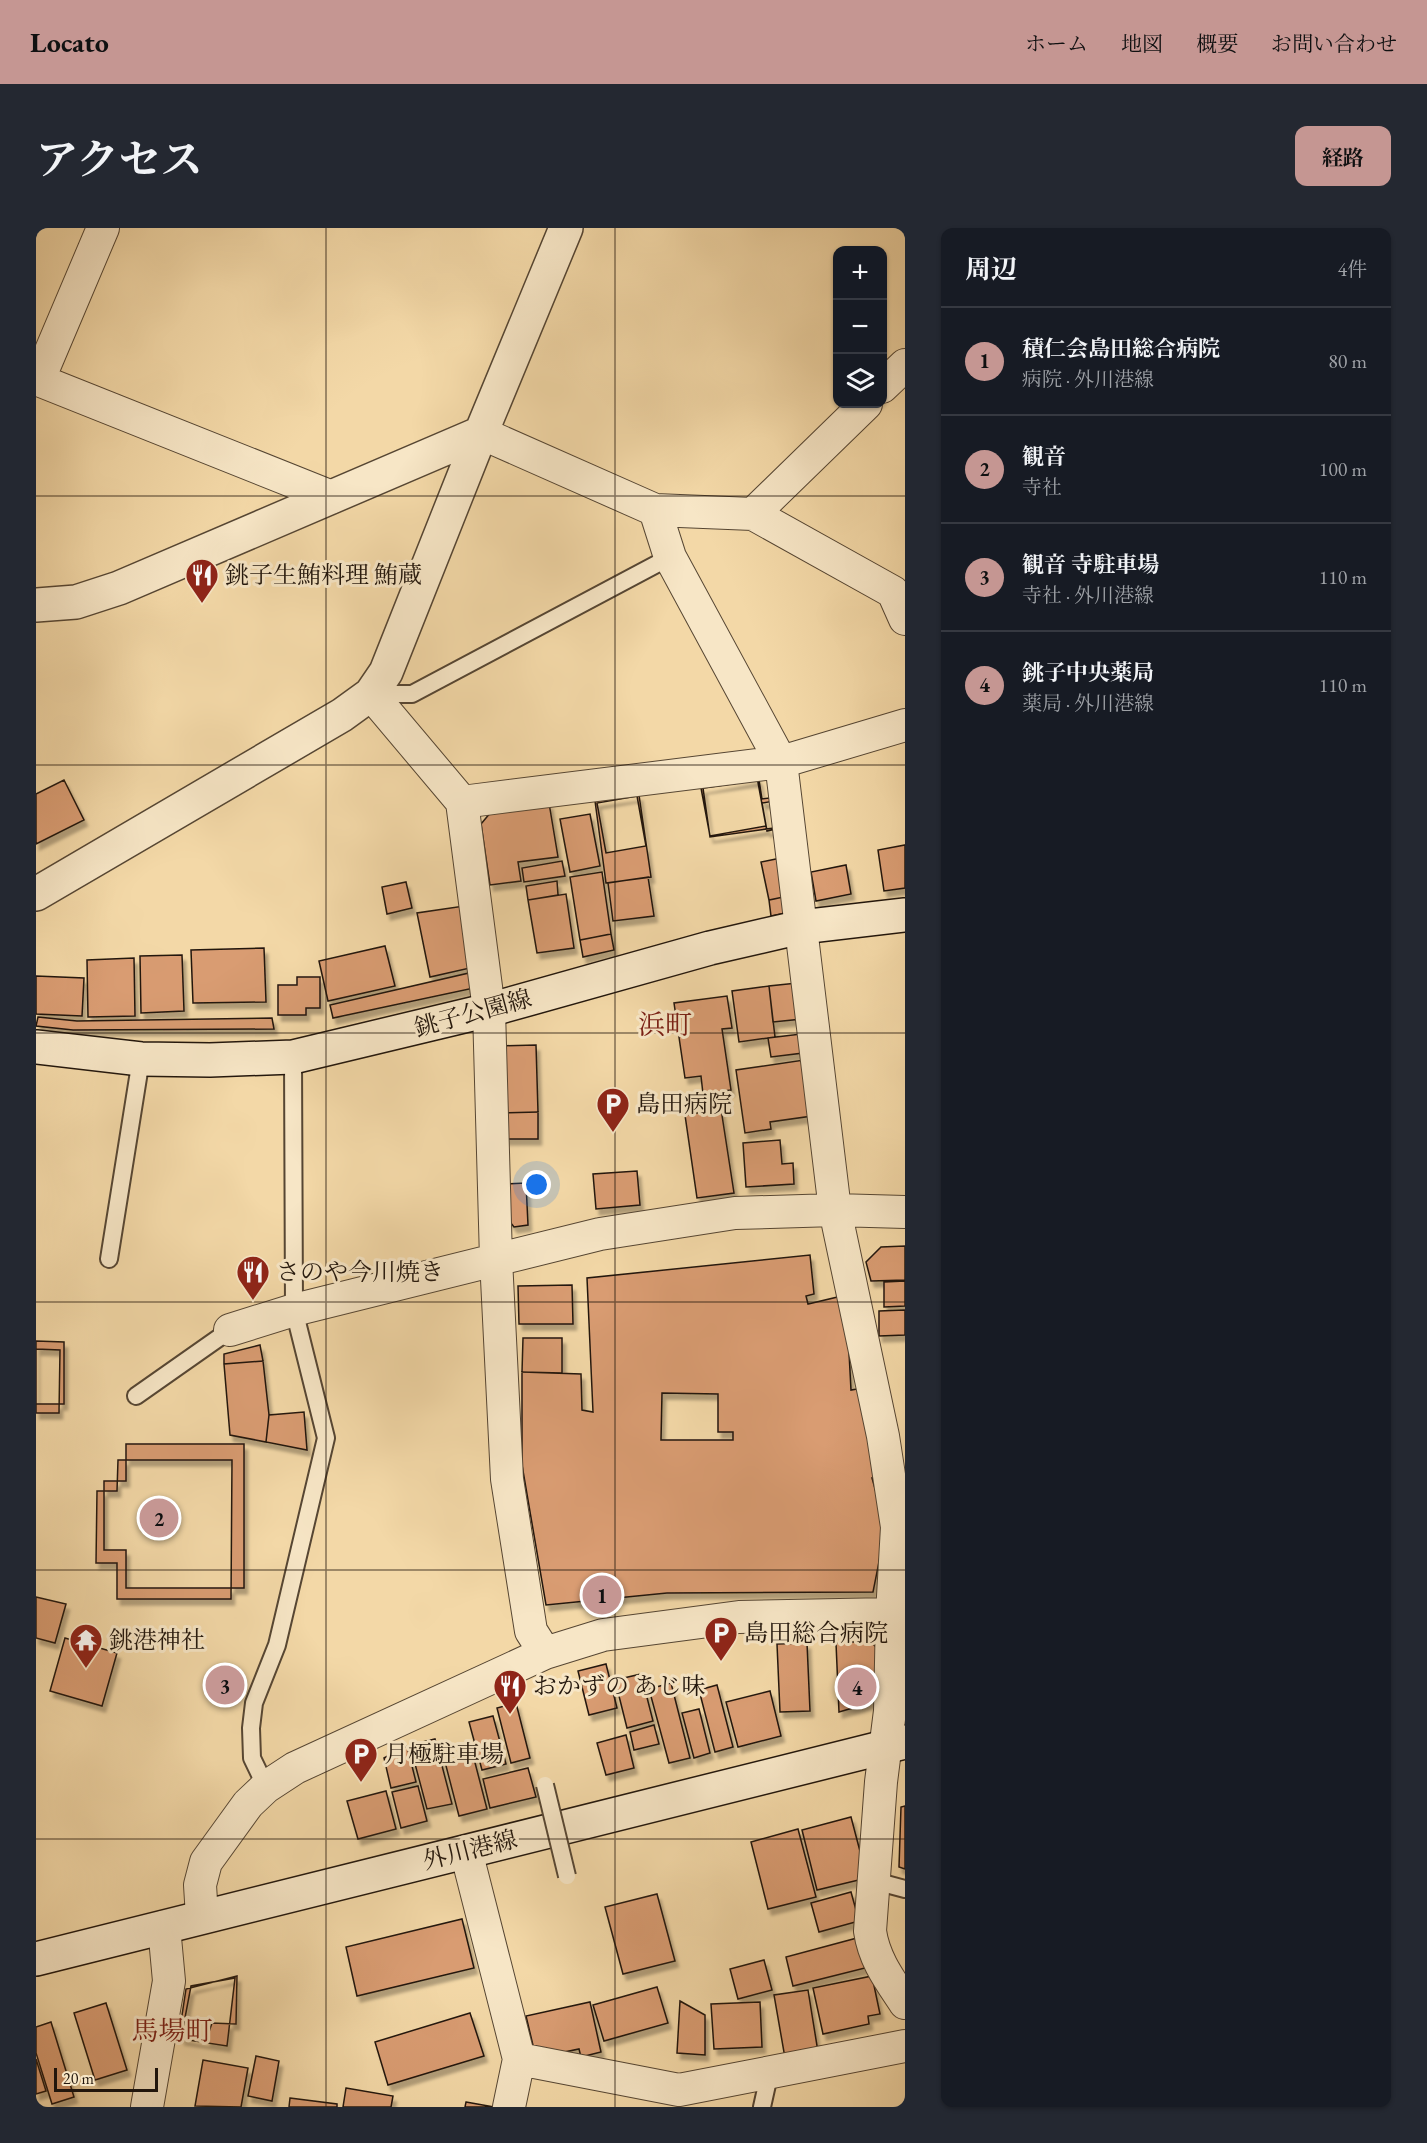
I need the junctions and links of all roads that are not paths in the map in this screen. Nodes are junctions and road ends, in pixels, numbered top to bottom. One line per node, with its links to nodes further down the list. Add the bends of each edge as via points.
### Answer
1 (103, 228): 4 (street)
2 (566, 228): 7 (main road)
3 (905, 365): 5 (street)
4 (37, 379): 8 (street)
5 (887, 382)
6 (862, 408): 10 (street)
7 (481, 433): 8 (main road); 9 (street); 14 (main road, via 386,672)
8 (332, 497): 13 (main road, via 119,588 76,602)
9 (655, 510): 10 (street); 11 (street)
10 (753, 514): 12 (street)
11 (670, 557): 14 (lane, via 412,694); 16 (street)
12 (901, 598)
13 (36, 604)
14 (371, 694): 17 (street); 18 (main road, via 342,715)
15 (905, 725): 16 (street)
16 (781, 762): 17 (street); 20 (street)
17 (462, 802): 21 (street)
18 (36, 894)
19 (905, 915): 20 (main road, 銚子公園線)
20 (801, 927): 21 (main road, 銚子公園線, via 710,948); 25 (street)
21 (489, 1010): 23 (main road, 銚子公園線); 28 (street)
22 (36, 1047): 24 (main road, 銚子公園線)
23 (293, 1058): 24 (main road, 銚子公園線); 29 (lane)
24 (141, 1059): 27 (lane)
25 (835, 1210): 26 (street); 28 (street, via 735,1213 600,1234); 32 (street)
26 (905, 1212)
27 (109, 1259)
28 (496, 1259): 29 (street); 34 (street, via 507,1479 531,1631)
29 (294, 1310): 30 (street); 37 (lane, via 326,1438 277,1645 254,1704 252,1758)
30 (230, 1330): 31 (lane)
31 (136, 1396)
32 (894, 1436): 33 (street, via 897,1527)
33 (891, 1614): 34 (street, via 739,1617 603,1635); 35 (street, via 890,1711)
34 (545, 1653): 37 (street, via 295,1768)
35 (895, 1744): 38 (main road, 外川港線); 40 (street, via 881,1782)
36 (545, 1785): 39 (lane, bridge)
37 (266, 1788): 42 (street, via 248,1804 206,1862 200,1885)
38 (466, 1851): 42 (main road, 外川港線); 47 (street)
39 (567, 1875)
40 (875, 1881): 41 (lane); 45 (street, via 870,1931 873,1948)
41 (905, 1889)
42 (202, 1917): 43 (main road, 外川港線)
43 (164, 1927): 44 (main road, 外川港線); 49 (street, via 169,1981)
44 (36, 1959)
45 (905, 2003)
46 (905, 2046): 48 (street)
47 (519, 2059): 48 (street, via 679,2090); 50 (street)
48 (770, 2071): 51 (lane)
49 (147, 2107)
50 (509, 2107)
51 (762, 2107)

